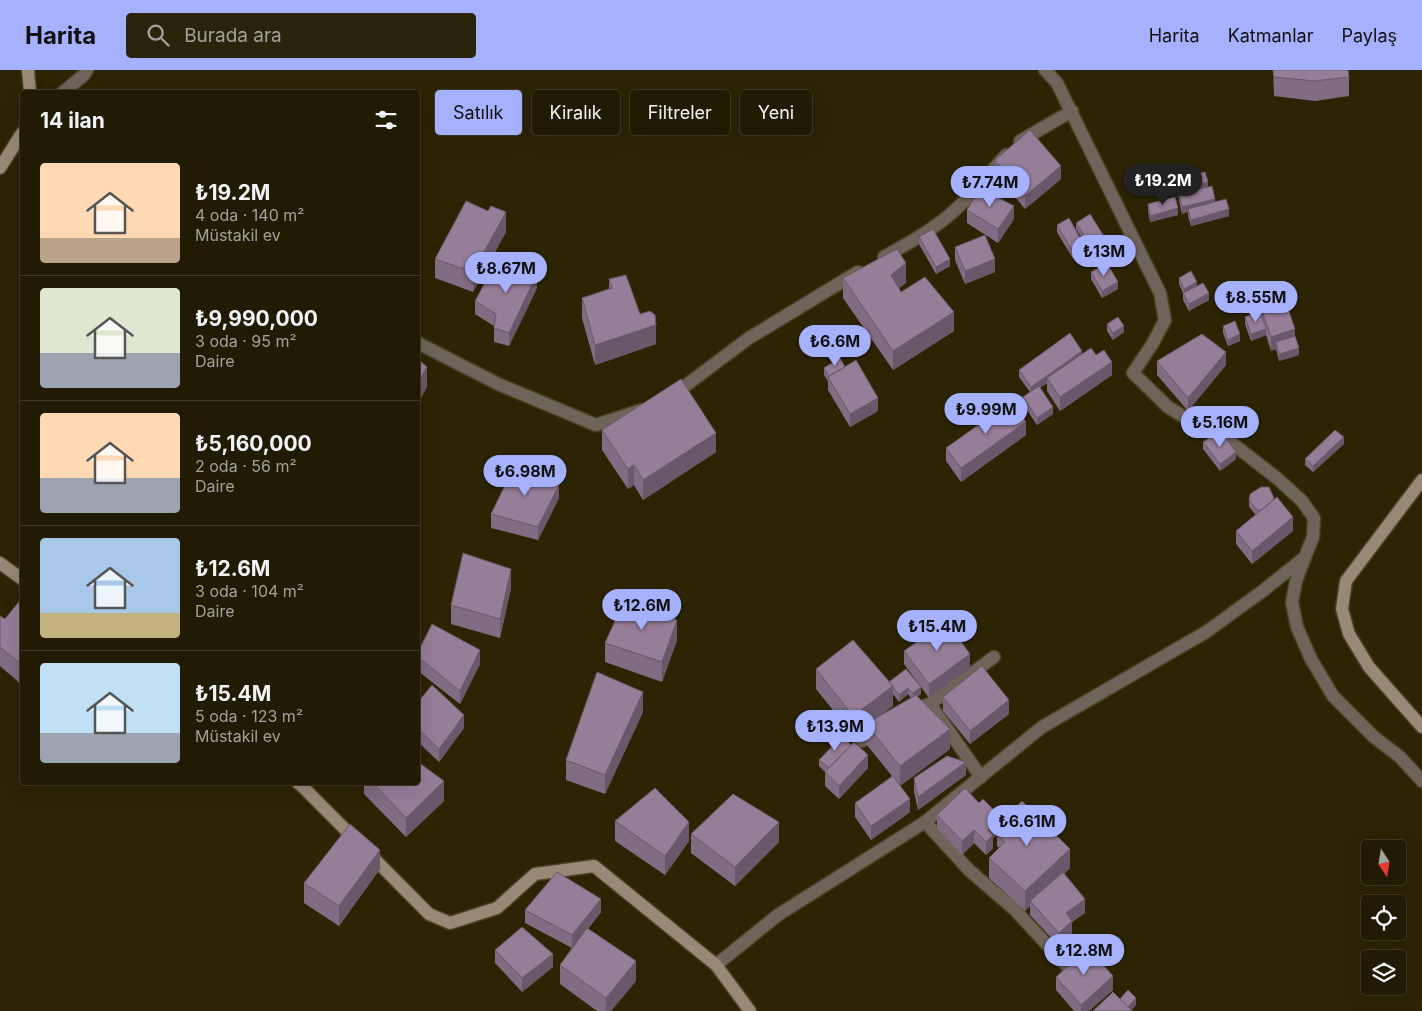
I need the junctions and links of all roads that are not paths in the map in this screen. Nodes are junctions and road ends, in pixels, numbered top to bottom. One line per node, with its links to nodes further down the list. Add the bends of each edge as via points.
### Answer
1 (28, 70): 4 (street)
2 (87, 70): 5 (street)
3 (1045, 70): 6 (street, via 1057,83)
4 (30, 90)
5 (65, 90)
6 (1072, 111): 9 (street, via 1016,144 954,211 908,244 749,338 656,405 596,425 498,384); 11 (street, via 1160,293 1164,320 1133,373 1168,407 1224,437 1302,500 1314,518 1313,537)
7 (20, 136): 8 (street)
8 (0, 168)
9 (420, 344)
10 (1422, 480): 16 (street, via 1346,581 1342,609 1350,634 1369,667)
11 (1304, 557): 18 (street, via 1206,632 1042,727); 19 (street, via 1292,602 1297,627 1311,659 1333,696)
12 (0, 563): 13 (street)
13 (20, 578)
14 (994, 657): 15 (street)
15 (930, 704): 17 (street, via 912,709); 18 (street)
16 (1422, 727)
17 (862, 741)
18 (981, 777): 21 (street)
19 (1422, 781)
20 (300, 785): 22 (street, via 429,914 450,924 497,908 535,874 594,866)
21 (926, 822): 22 (street, via 778,914); 23 (street, via 969,870 1014,909)
22 (716, 965): 24 (street)
23 (1067, 966)
24 (750, 1011)

